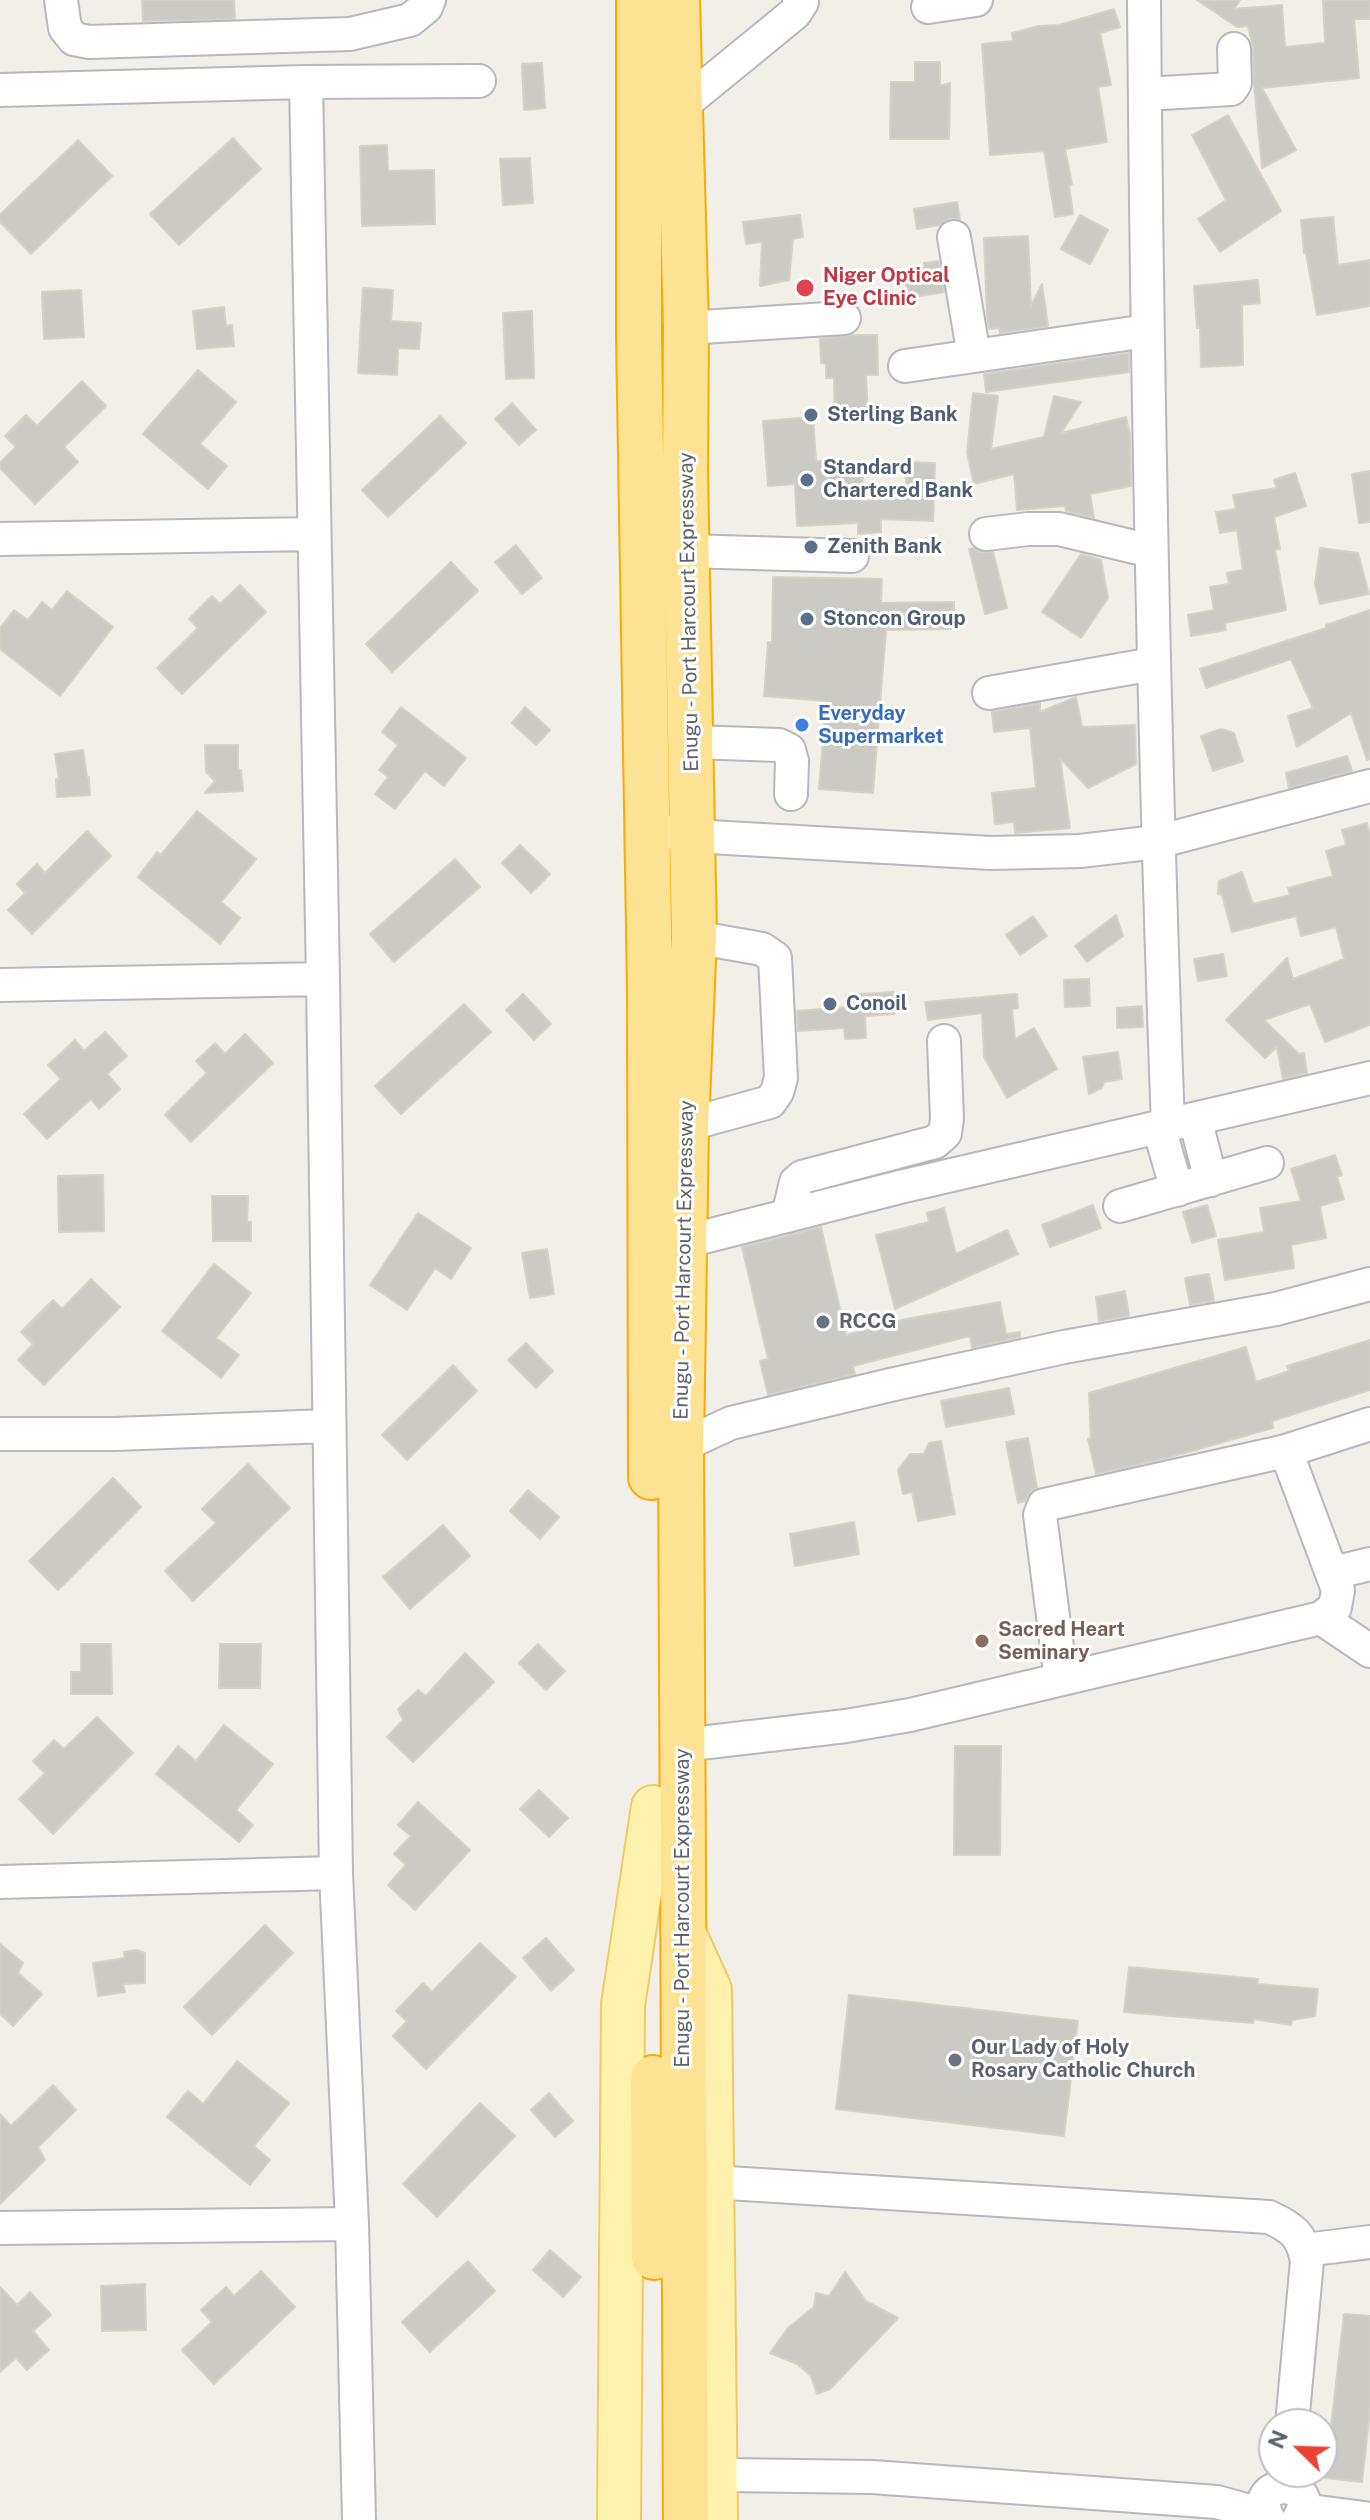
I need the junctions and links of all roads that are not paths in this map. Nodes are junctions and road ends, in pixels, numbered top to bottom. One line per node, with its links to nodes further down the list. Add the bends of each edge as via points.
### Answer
1 (61, 0): 2 (street, via 65,28 74,39 89,42 350,34 410,20)
2 (429, 0)
3 (639, 0): 32 (highway, Enugu - Port Harcourt Expressway)
4 (677, 0): 14 (highway, Enugu - Port Harcourt Expressway)
5 (799, 0): 14 (street, via 795,13)
6 (976, 0): 8 (street)
7 (1144, 0): 13 (street)
8 (928, 7)
9 (1234, 49): 13 (street, via 1231,89)
10 (479, 81): 11 (street)
11 (306, 82): 12 (street); 21 (street)
12 (0, 90)
13 (1145, 94): 18 (street)
14 (680, 107): 17 (highway, Enugu - Port Harcourt Expressway)
15 (954, 237): 19 (street)
16 (844, 318): 17 (street)
17 (686, 328): 24 (highway, Enugu - Port Harcourt Expressway)
18 (1147, 331): 19 (street); 25 (street)
19 (974, 356): 20 (street)
20 (905, 366)
21 (314, 534): 23 (street); 36 (street)
22 (986, 534): 25 (street, via 1059,529)
23 (0, 539)
24 (687, 551): 26 (street); 29 (highway, Enugu - Port Harcourt Expressway)
25 (1151, 551): 27 (street)
26 (852, 556)
27 (1153, 664): 28 (street); 34 (street)
28 (989, 693)
29 (692, 742): 31 (street, via 779,745 789,750); 33 (highway, Enugu - Port Harcourt Expressway)
30 (1370, 786): 34 (street)
31 (791, 794)
32 (646, 827): 33 (street); 60 (highway, Enugu - Port Harcourt Expressway)
33 (692, 836): 34 (street, via 991,853); 35 (highway, Enugu - Port Harcourt Expressway)
34 (1157, 842): 40 (street)
35 (694, 937): 41 (highway, Enugu - Port Harcourt Expressway); 41 (street, via 762,949 775,958 781,1078 770,1102)
36 (323, 979): 37 (street); 50 (street)
37 (0, 985)
38 (944, 1041): 46 (street, via 945,1133 935,1142 802,1177)
39 (1370, 1078): 40 (street)
40 (1174, 1124): 43 (street); 44 (street); 46 (street)
41 (686, 1125): 47 (highway, Enugu - Port Harcourt Expressway)
42 (1267, 1163): 43 (street)
43 (1211, 1180): 44 (street)
44 (1177, 1190): 45 (street)
45 (1120, 1206)
46 (788, 1216): 47 (street)
47 (684, 1242): 52 (highway, Enugu - Port Harcourt Expressway)
48 (1370, 1284): 52 (street, via 1276,1309 1064,1347 861,1392 731,1423)
49 (1370, 1424): 53 (street)
50 (328, 1426): 51 (street); 61 (street)
51 (0, 1434)
52 (681, 1446): 59 (highway, Enugu - Port Harcourt Expressway)
53 (1286, 1451): 55 (street); 58 (street, via 1044,1505 1040,1515)
54 (1370, 1564): 55 (street)
55 (1333, 1573): 56 (street, via 1335,1607)
56 (1321, 1618): 57 (street); 58 (street)
57 (1370, 1651)
58 (1061, 1679): 59 (street, via 910,1715)
59 (683, 1745): 63 (highway, Enugu - Port Harcourt Expressway)
60 (653, 1807): 64 (highway, Enugu - Port Harcourt Expressway); 75 (main road, via 623,2005)
61 (336, 1873): 62 (street); 66 (street)
62 (0, 1882)
63 (682, 1928): 64 (highway, Enugu - Port Harcourt Expressway); 65 (main road, via 710,1990)
64 (669, 2146): 76 (highway, Enugu - Port Harcourt Expressway); 77 (highway, Enugu - Port Harcourt Expressway)
65 (712, 2182): 69 (street, via 1269,2217 1287,2225); 71 (main road)
66 (352, 2224): 67 (street); 74 (street)
67 (0, 2228)
68 (1370, 2242): 69 (street)
69 (1305, 2250): 70 (street)
70 (1293, 2408)
71 (721, 2472): 72 (street); 78 (main road); 79 (street)
72 (1283, 2502): 73 (street)
73 (1370, 2519)
74 (359, 2520)
75 (619, 2520)
76 (656, 2520)
77 (686, 2520)
78 (716, 2520)
79 (733, 2520)

